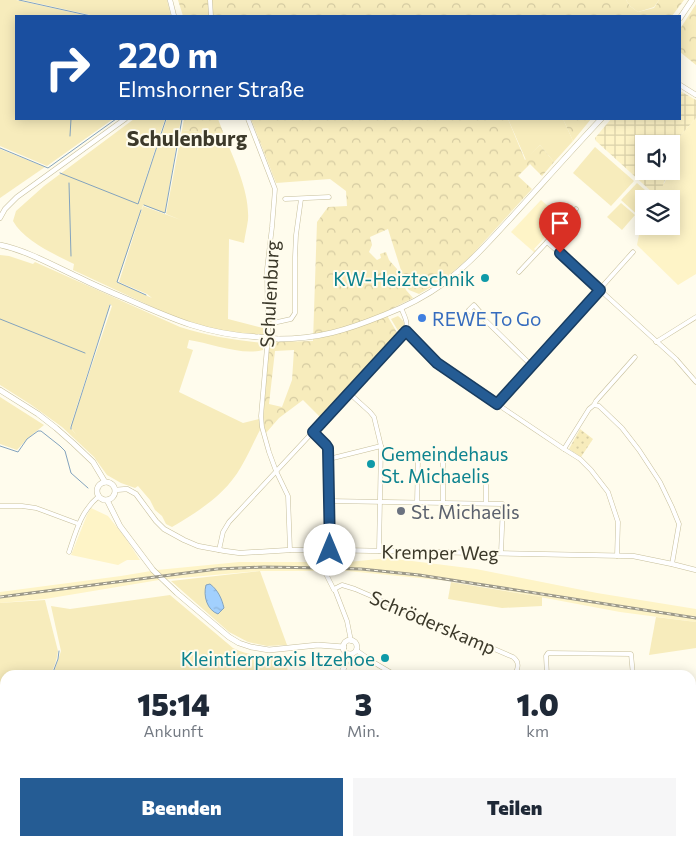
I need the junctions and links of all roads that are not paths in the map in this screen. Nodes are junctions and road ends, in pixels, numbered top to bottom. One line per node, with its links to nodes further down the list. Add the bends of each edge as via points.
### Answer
1 (170, 0): 4 (street)
2 (210, 0): 5 (street)
3 (692, 0): 6 (main road)
4 (174, 15)
5 (210, 15)
6 (681, 16)
7 (681, 86): 8 (street)
8 (696, 95)
9 (124, 120): 16 (street, via 16,197)
10 (248, 120): 25 (street, Schulenburg, via 274,187 267,277)
11 (600, 120): 22 (main road, via 470,262 437,288)
12 (329, 197): 13 (street)
13 (301, 198): 14 (street); 25 (street, via 296,235 295,313 291,319 275,322)
14 (285, 199)
15 (576, 209): 17 (street)
16 (0, 218)
17 (547, 242): 20 (street); 21 (street)
18 (0, 245): 22 (main road, bridge, via 29,254 183,323 227,334 297,339 354,327)
19 (633, 252): 21 (street)
20 (519, 272)
21 (600, 290): 27 (street); 29 (street)
22 (401, 308): 26 (street, via 407,322)
23 (481, 316): 29 (street)
24 (696, 317): 27 (street)
25 (268, 328): 39 (street, Schulenburg, via 260,416)
26 (406, 331): 32 (street); 33 (street, via 437,363)
27 (656, 342): 30 (street)
28 (635, 357): 34 (street)
29 (531, 365): 33 (street)
30 (696, 382)
31 (0, 390): 41 (main road, via 44,419 83,452)
32 (349, 393): 35 (street); 36 (street, via 374,417)
33 (497, 404): 37 (street)
34 (594, 405): 37 (street); 59 (street, via 622,428 660,482 679,524)
35 (313, 432): 38 (street, via 328,446); 39 (street)
36 (381, 446): 38 (street); 46 (street)
37 (564, 449): 58 (street, via 580,459 608,492 618,522)
38 (329, 459): 45 (street)
39 (276, 471): 52 (street, via 227,525); 53 (street, Schulenburg, via 288,496)
40 (486, 474): 49 (street)
41 (105, 482): 42 (main road, via 112,484); 43 (main road, via 98,487)
42 (115, 490): 44 (main road, via 113,497); 52 (street, Kremper Weg, via 127,489 136,494 156,521 169,532 198,546)
43 (99, 496): 44 (main road); 51 (street, via 88,506)
44 (107, 500): 64 (main road, via 120,526 153,570 229,637 251,648 269,650 326,645)
45 (329, 500): 46 (street); 54 (street)
46 (380, 501): 47 (street); 55 (street)
47 (417, 502): 48 (street); 48 (street, via 418,460 421,457 439,457 443,461)
48 (443, 502): 49 (street)
49 (486, 503): 57 (street, via 503,504)
50 (0, 506): 51 (street, via 36,508)
51 (79, 524): 56 (street)
52 (219, 550): 53 (street, Kremper Weg, via 245,553)
53 (290, 550): 54 (street, Kremper Weg)
54 (330, 550): 55 (street, Kremper Weg)
55 (379, 551): 57 (street, Kremper Weg)
56 (69, 552)
57 (501, 553): 58 (street, Kremper Weg)
58 (617, 556): 59 (street, Kremper Weg, via 638,556)
59 (672, 564): 60 (street, Kremper Weg)
60 (696, 570)
61 (325, 572): 62 (street)
62 (335, 590): 63 (street); 69 (street, Schröderskamp, via 342,585 355,589 513,657 518,665)
63 (351, 641): 64 (main road); 65 (main road, via 356,644)
64 (344, 647): 66 (main road)
65 (356, 650): 66 (main road); 68 (street)
66 (349, 654): 67 (main road)
67 (343, 670)
68 (387, 670)
69 (516, 670)
70 (546, 670): 71 (street, via 548,653 631,654)
71 (633, 670)

